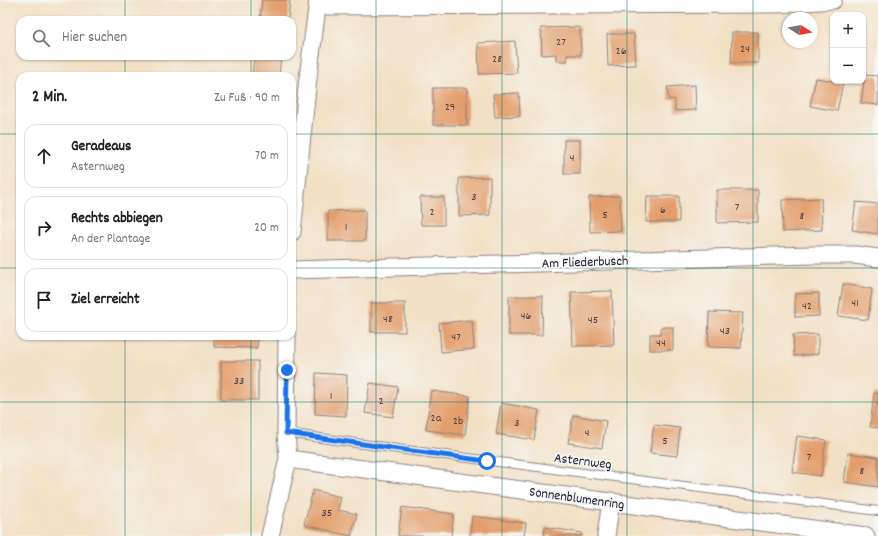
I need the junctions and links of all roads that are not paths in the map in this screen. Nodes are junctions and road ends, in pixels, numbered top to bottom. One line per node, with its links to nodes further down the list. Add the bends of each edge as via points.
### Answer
1 (833, 0): 2 (street)
2 (777, 2): 3 (street)
3 (318, 3): 4 (street)
4 (296, 196)
5 (878, 258): 6 (street, Am Fliederbusch, via 812,254)
6 (296, 270)
7 (287, 340): 8 (street)
8 (286, 433): 9 (street); 11 (lane, Asternweg)
9 (288, 459): 10 (street, Sonnenblumenring); 12 (street)
10 (611, 501): 13 (street); 14 (street, Sonnenblumenring)
11 (878, 511)
12 (270, 536)
13 (606, 536)
14 (866, 536)

